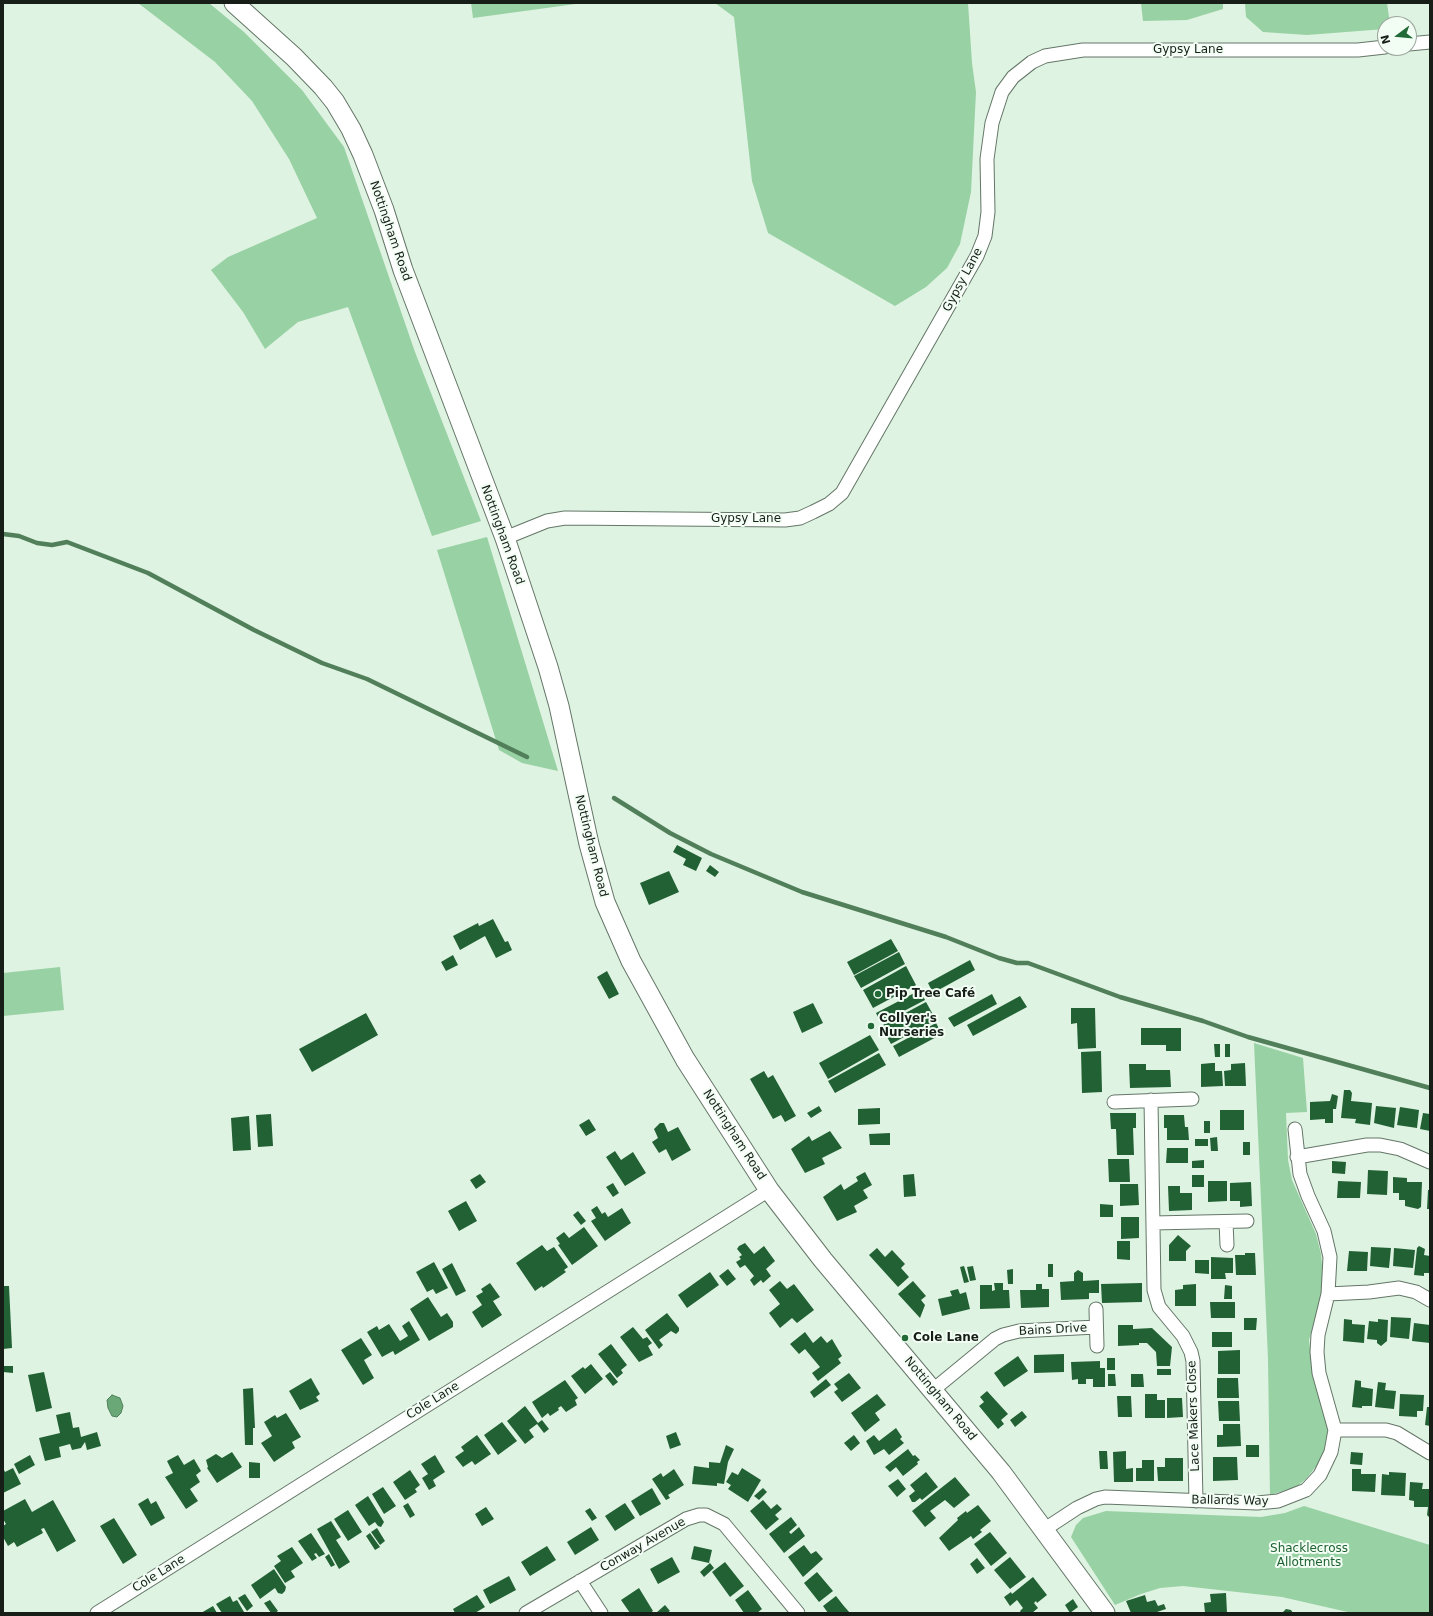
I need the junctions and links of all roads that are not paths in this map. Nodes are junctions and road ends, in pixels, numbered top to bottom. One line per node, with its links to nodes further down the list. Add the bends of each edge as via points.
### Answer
1 (234, 3): 5 (main road, Nottingham Road, via 294,56 323,87 351,129 374,182 403,270)
2 (1430, 42): 3 (street)
3 (1417, 43)
4 (1377, 48): 5 (street, Gypsy Lane, via 1083,50 1045,56 1032,62 1017,74 1002,92 992,123 988,159 988,212 977,256 842,493 813,512 800,518 785,520 565,518 547,521)
5 (504, 538): 12 (main road, Nottingham Road, via 559,706 589,844 610,914 631,961 685,1059)
6 (1192, 1099): 7 (street)
7 (1151, 1100): 8 (street); 15 (street, Lace Makers Close)
8 (1114, 1102)
9 (1295, 1129): 10 (street, Ballards Way)
10 (1297, 1157): 11 (street, via 1380,1145); 17 (street, Ballards Way, via 1300,1174 1327,1243 1330,1257)
11 (1430, 1162)
12 (769, 1190): 22 (main road, Nottingham Road, via 823,1260); 28 (street, Cole Lane)
13 (1226, 1222): 14 (street); 15 (street); 16 (street)
14 (1247, 1222)
15 (1153, 1223): 25 (street, Lace Makers Close, via 1156,1300 1188,1344 1193,1361)
16 (1227, 1245)
17 (1328, 1294): 18 (street, via 1399,1288 1416,1292); 23 (street, Ballards Way, via 1317,1352 1319,1373)
18 (1430, 1300)
19 (1096, 1309): 20 (street, Bains Drive)
20 (1096, 1327): 21 (street, Bains Drive); 22 (street, Bains Drive, via 1019,1331 1003,1335)
21 (1097, 1346)
22 (933, 1390): 26 (main road, Nottingham Road)
23 (1335, 1430): 24 (street, via 1386,1430 1397,1433); 25 (street, Ballards Way, via 1327,1463 1313,1484 1298,1494 1278,1501 1257,1503)
24 (1430, 1452)
25 (1196, 1501): 26 (street, Ballards Way, via 1105,1497 1077,1508)
26 (1045, 1529): 32 (main road, Nottingham Road)
27 (580, 1581): 29 (street, Conway Avenue); 30 (street); 31 (street, Conway Avenue, via 686,1519 706,1515 724,1524)
28 (97, 1613)
29 (526, 1613)
30 (601, 1613)
31 (798, 1613)
32 (1105, 1613)

